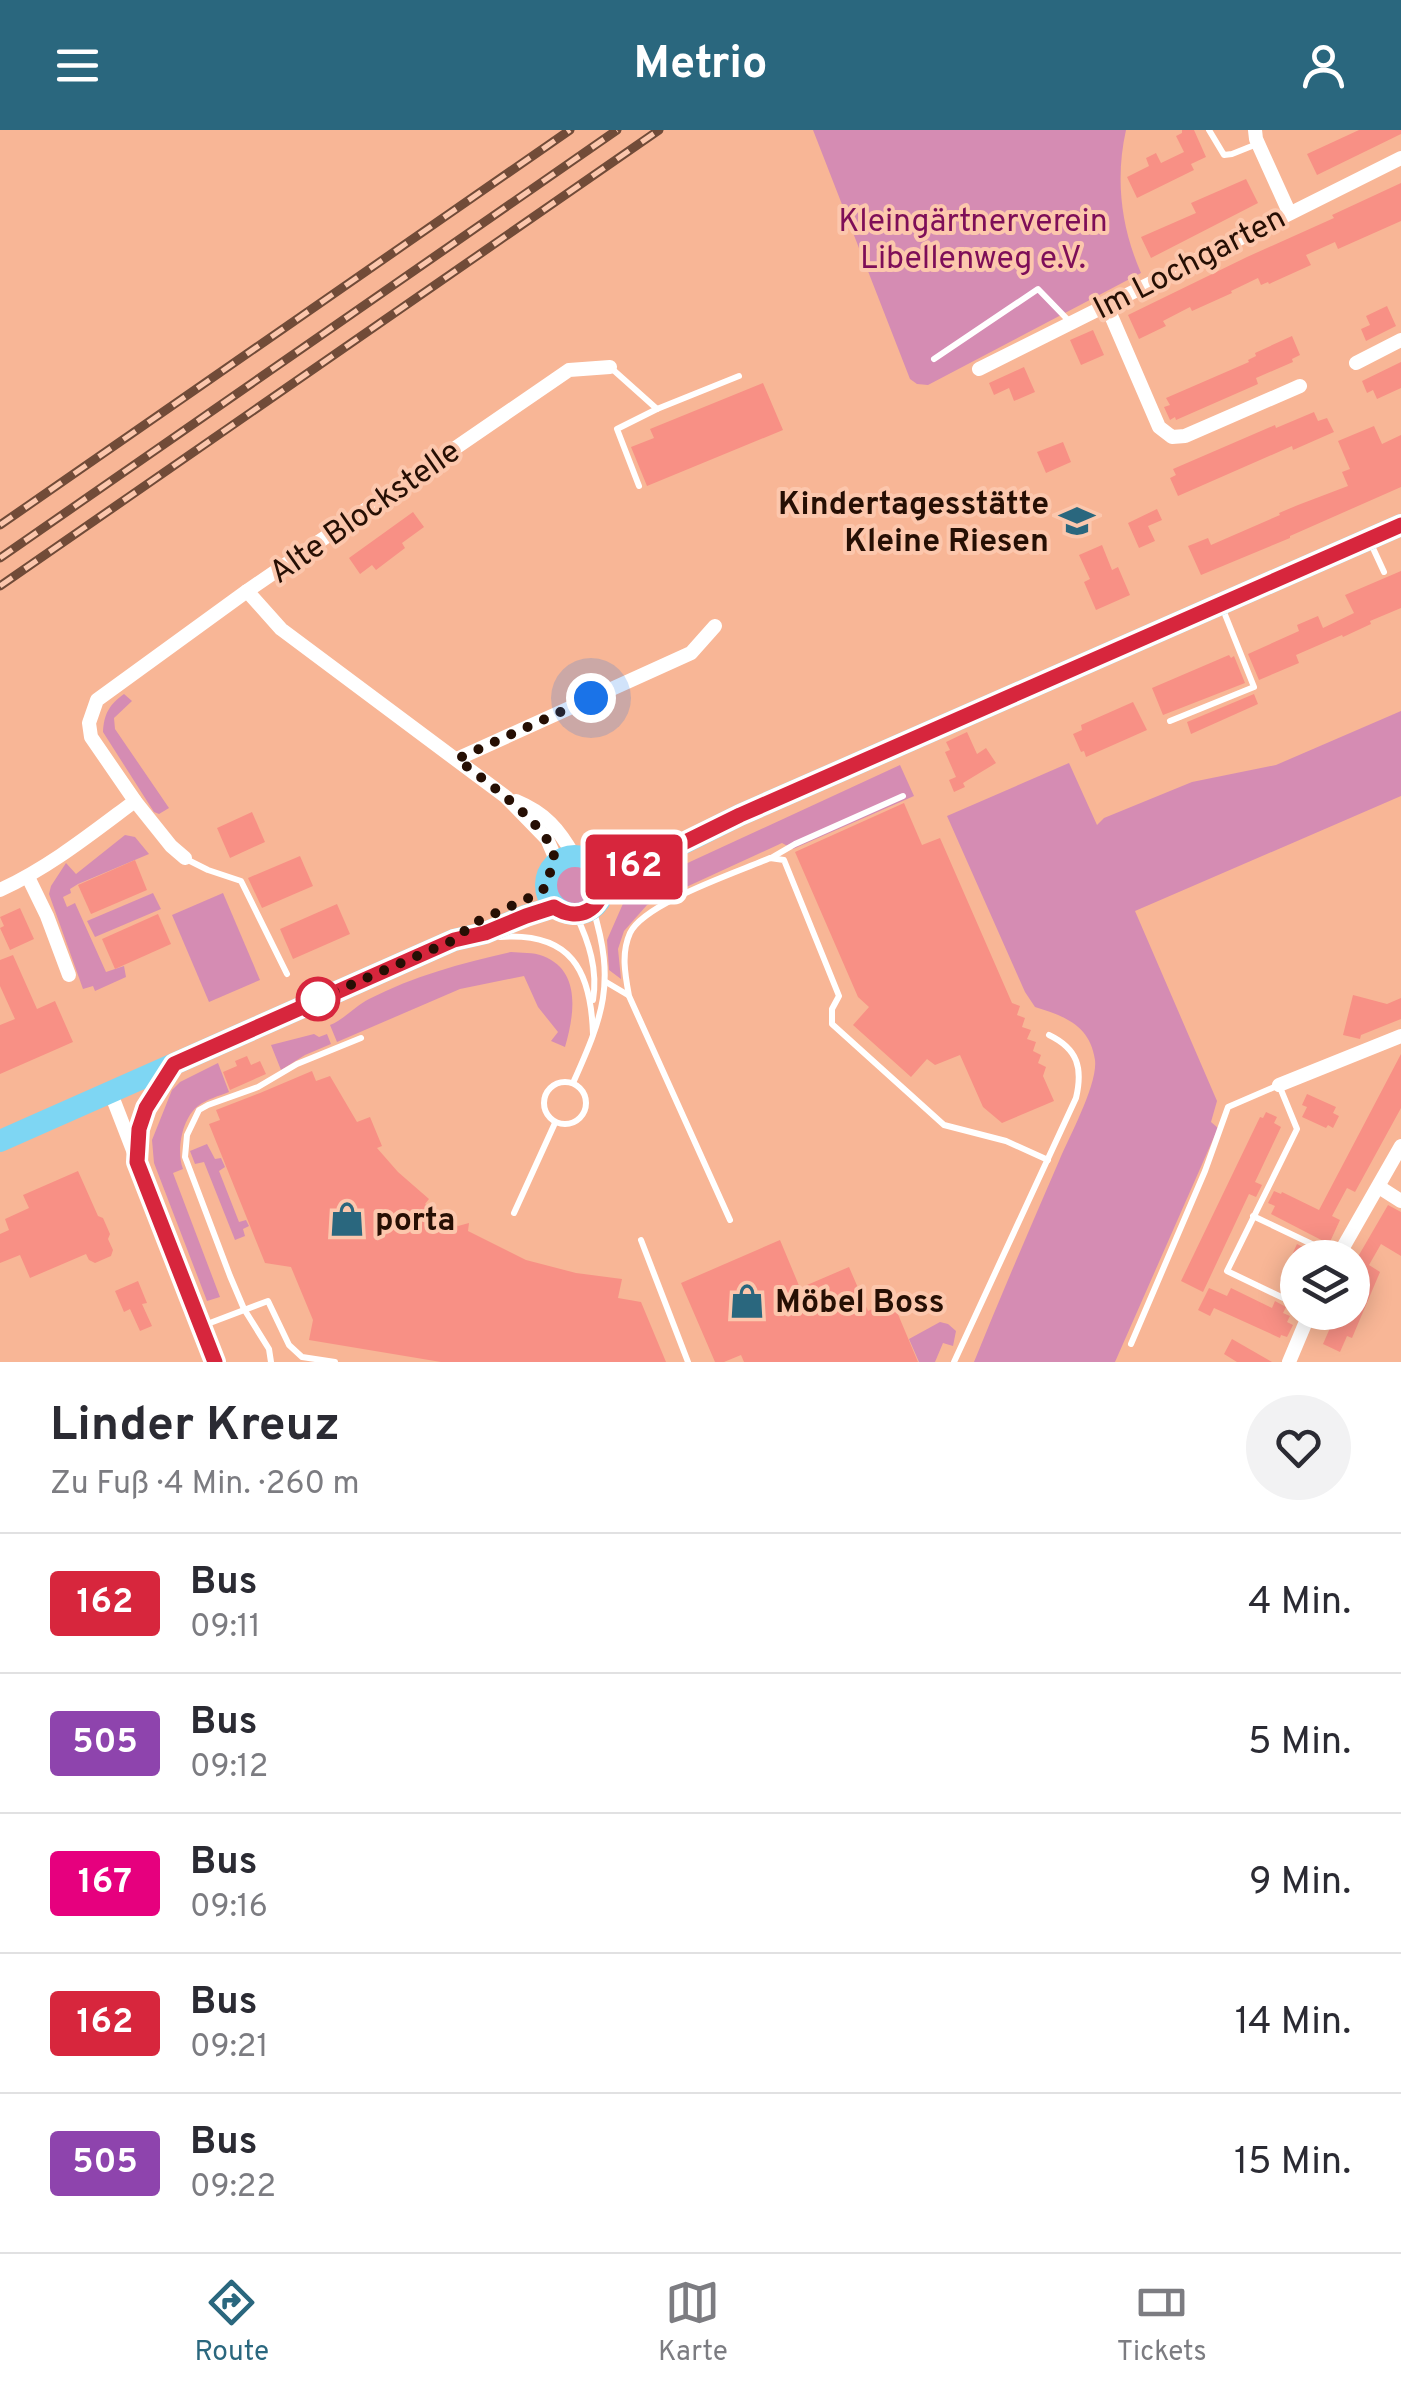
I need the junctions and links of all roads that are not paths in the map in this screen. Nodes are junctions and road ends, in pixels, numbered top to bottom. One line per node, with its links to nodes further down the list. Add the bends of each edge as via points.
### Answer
1 (1209, 130): 2 (lane, via 1224,155)
2 (1256, 137): 4 (street)
3 (1401, 158): 4 (street, Im Lochgarten)
4 (1288, 212): 5 (street, Im Lochgarten)
5 (1106, 304): 6 (street, Im Lochgarten); 13 (street, via 1158,428 1172,437)
6 (1070, 322): 8 (lane, via 1038,290); 11 (street, Im Lochgarten)
7 (1401, 340): 9 (street)
8 (934, 358)
9 (1356, 363)
10 (610, 367): 14 (lane); 19 (street, Alte Blockstelle, via 569,370)
11 (979, 369)
12 (740, 376): 14 (lane)
13 (1300, 386)
14 (656, 409): 15 (lane, via 617,429)
15 (640, 486)
16 (1401, 526): 17 (main road)
17 (1369, 540): 18 (lane); 20 (main road)
18 (1384, 572)
19 (247, 591): 23 (street, Alte Blockstelle, via 281,628); 26 (street, via 97,700 91,736)
20 (1221, 606): 22 (lane, via 1254,687); 30 (main road)
21 (715, 626): 23 (street, via 691,653)
22 (1170, 721)
23 (457, 759): 24 (street, Alte Blockstelle)
24 (506, 796): 30 (street, Alte Blockstelle, via 547,838); 30 (street, Alte Blockstelle, via 561,832)
25 (902, 796): 28 (lane)
26 (135, 801): 27 (street); 29 (street)
27 (185, 858): 33 (lane, via 242,881)
28 (770, 858): 36 (lane, via 640,919 626,947); 49 (lane, via 784,860 839,996 832,1024 944,1124 1006,1140)
29 (28, 877): 31 (street); 34 (street)
30 (574, 886): 32 (main road, via 526,916); 35 (lane, via 602,937); 37 (lane, via 592,961)
31 (0, 890)
32 (454, 940): 37 (lane, via 534,936 552,943 580,970); 42 (main road)
33 (287, 974)
34 (69, 975)
35 (606, 982): 36 (lane); 38 (lane)
36 (629, 996): 55 (lane)
37 (592, 1006): 38 (lane)
38 (593, 1034): 43 (lane)
39 (1049, 1035): 49 (lane, via 1076,1059 1079,1084)
40 (1401, 1036): 44 (street)
41 (361, 1038): 60 (lane, via 208,1105 194,1118 185,1156)
42 (174, 1064): 45 (main road); 50 (street, via 146,1108)
43 (572, 1083): 46 (lane, via 560,1082 545,1094 543,1108); 46 (lane, via 585,1097 585,1110 576,1122)
44 (1279, 1085): 54 (lane, via 1297,1130); 63 (lane, via 1228,1107)
45 (110, 1092): 47 (main road); 50 (street)
46 (555, 1123): 53 (lane)
47 (0, 1141)
48 (1401, 1146): 51 (street)
49 (1048, 1160): 68 (lane)
50 (137, 1162): 61 (street)
51 (1379, 1187): 52 (street); 58 (street)
52 (1401, 1201)
53 (514, 1213)
54 (1254, 1216): 57 (lane); 59 (lane, via 1227,1271)
55 (730, 1220)
56 (641, 1240): 67 (lane)
57 (1303, 1240)
58 (1347, 1240)
59 (1280, 1296)
60 (244, 1309): 61 (lane); 65 (lane); 66 (lane, via 268,1301 302,1357)
61 (201, 1327): 64 (street)
62 (1303, 1330): 69 (street)
63 (1132, 1344)
64 (215, 1362)
65 (270, 1362)
66 (335, 1362)
67 (688, 1362)
68 (954, 1362)
69 (1290, 1362)

